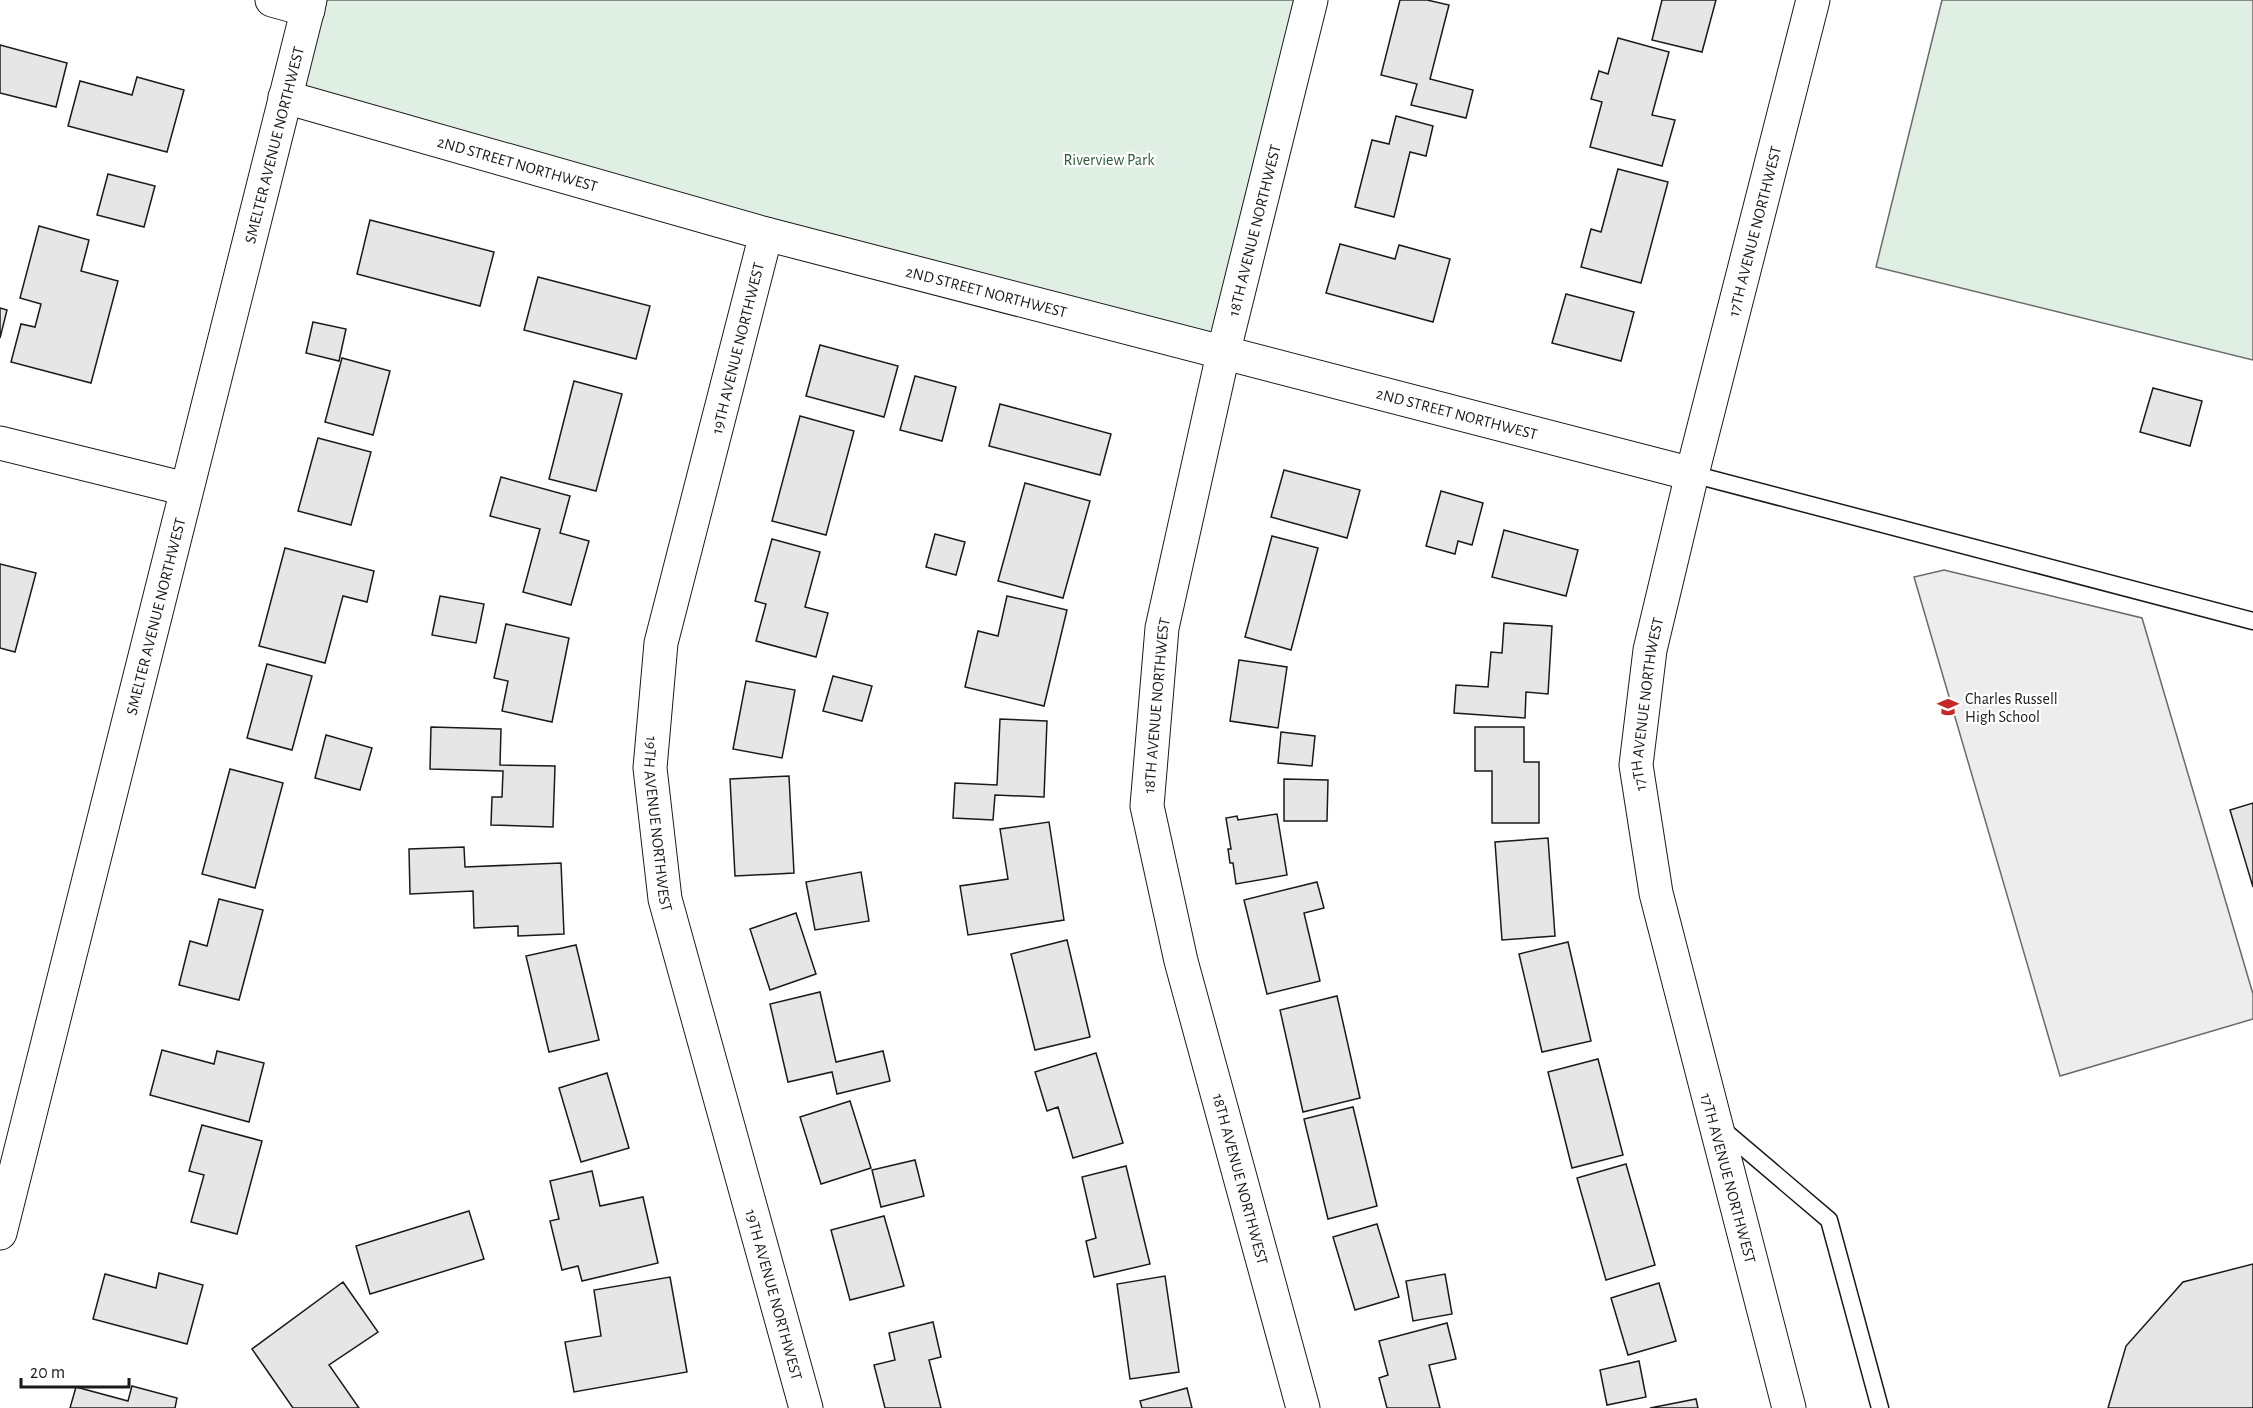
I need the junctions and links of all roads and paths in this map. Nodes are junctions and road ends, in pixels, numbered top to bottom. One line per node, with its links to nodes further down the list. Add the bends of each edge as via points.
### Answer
1 (272, 0): 4 (street)
2 (1311, 0): 7 (street, 18TH AVENUE NORTHWEST)
3 (1813, 0): 9 (street, 17TH AVENUE NORTHWEST)
4 (309, 5): 5 (street, SMELTER AVENUE NORTHWEST)
5 (285, 97): 6 (street, 2ND STREET NORTHWEST); 10 (street, SMELTER AVENUE NORTHWEST)
6 (766, 234): 7 (street, 2ND STREET NORTHWEST); 14 (street, 19TH AVENUE NORTHWEST, via 661,643 650,768 665,899)
7 (1223, 354): 9 (street, 2ND STREET NORTHWEST); 15 (street, 18TH AVENUE NORTHWEST, via 1162,628 1147,806 1181,961)
8 (0, 442): 10 (street)
9 (1692, 474): 11 (lane); 12 (street, 17TH AVENUE NORTHWEST, via 1650,650 1636,765 1656,893)
10 (186, 489): 13 (street, SMELTER AVENUE NORTHWEST)
11 (2253, 621)
12 (1715, 1124): 16 (street, 17TH AVENUE NORTHWEST); 17 (lane, via 1829,1220)
13 (0, 1233)
14 (801, 1407)
15 (1303, 1408)
16 (1789, 1408)
17 (1880, 1408)

